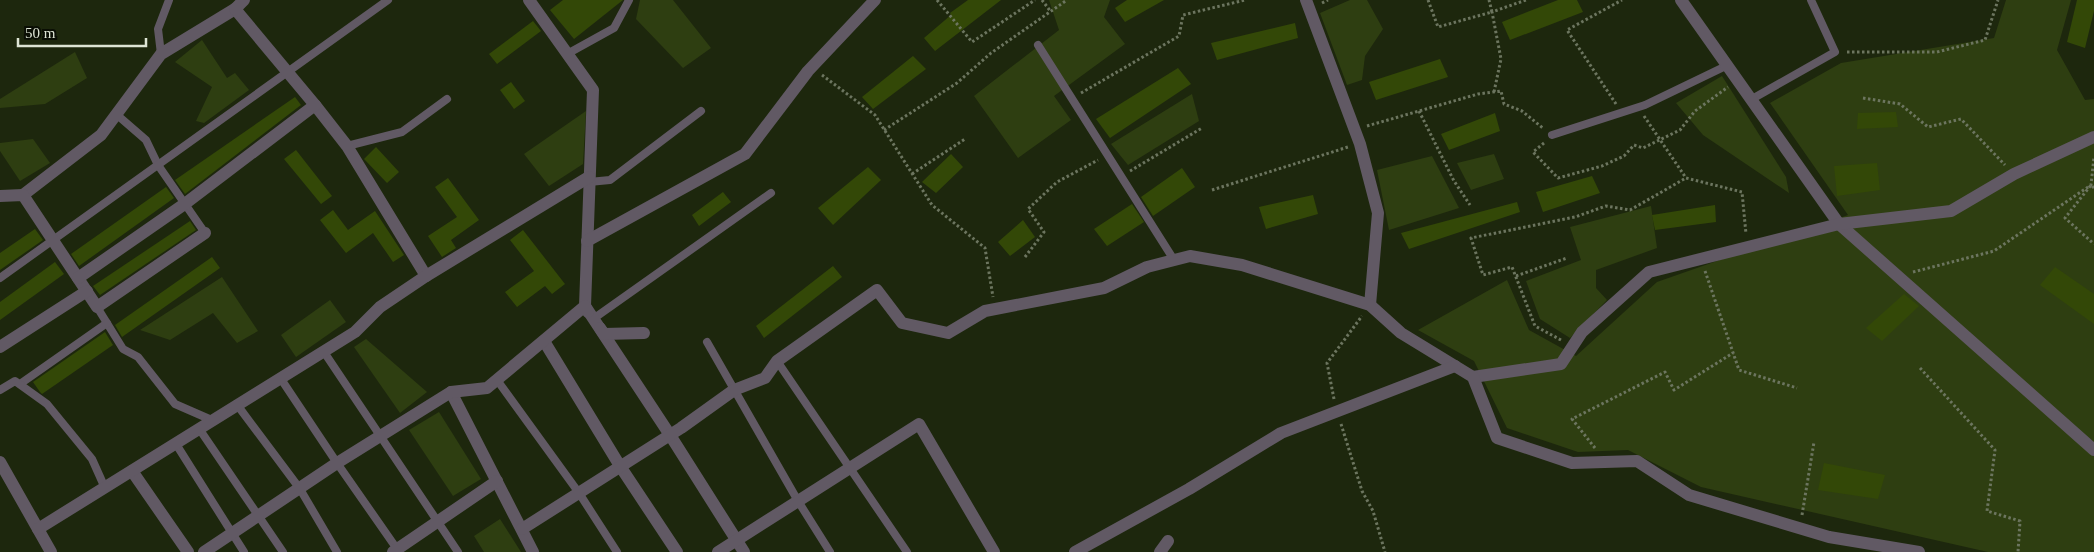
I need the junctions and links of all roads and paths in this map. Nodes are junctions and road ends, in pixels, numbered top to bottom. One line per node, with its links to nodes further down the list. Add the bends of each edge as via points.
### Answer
1 (169, 0): 25 (lane, via 158,30)
2 (244, 0): 20 (street)
3 (388, 0): 29 (lane)
4 (529, 0): 26 (street)
5 (629, 0): 26 (lane, via 614,28)
6 (875, 0): 28 (street)
7 (937, 0): 8 (path, via 972,42)
8 (1034, 0)
9 (1042, 0): 21 (path)
10 (1067, 0): 21 (path)
11 (1246, 0): 31 (path, via 1184,15 1179,36)
12 (1306, 0): 46 (street)
13 (1428, 0): 22 (path, via 1438,27)
14 (1490, 0): 22 (path)
15 (1526, 0): 22 (path)
16 (1622, 0): 39 (path, via 1567,30)
17 (1682, 0): 27 (street)
18 (1811, 0): 24 (lane)
19 (1998, 0): 24 (path, via 1985,40 1938,52)
20 (235, 9): 25 (street); 29 (street)
21 (1051, 12): 42 (path, via 991,54 957,83)
22 (1492, 12): 30 (path, via 1501,59)
23 (1038, 45): 31 (lane)
24 (1835, 52): 34 (lane)
25 (161, 54): 40 (street)
26 (567, 54): 55 (street, via 593,90)
27 (1728, 66): 34 (street); 36 (lane)
28 (812, 67): 42 (path, via 876,115); 66 (street, via 745,154)
29 (287, 72): 35 (street); 50 (lane)
30 (1494, 92)
31 (1072, 98): 48 (lane)
32 (1863, 98): 52 (path, via 1900,104 1928,126 1962,119)
33 (446, 99): 47 (lane, via 402,132)
34 (1752, 100): 63 (street)
35 (315, 104): 47 (street); 61 (street)
36 (1638, 108): 39 (lane); 54 (path)
37 (701, 111): 55 (lane, via 610,180)
38 (1419, 111): 62 (path, via 1454,182)
39 (1621, 113): 43 (lane)
40 (116, 114): 50 (lane, via 146,140); 59 (street, via 101,135)
41 (1202, 128): 53 (path)
42 (884, 130): 51 (path)
43 (1552, 136)
44 (2094, 137): 52 (street)
45 (965, 139): 51 (path)
46 (1360, 144): 57 (path); 79 (street, via 1378,213)
47 (347, 146): 73 (street)
48 (1107, 155): 53 (lane); 69 (path, via 1057,182 1028,209 1044,232)
49 (2094, 157): 56 (path)
50 (158, 165): 61 (lane); 65 (lane)
51 (912, 174): 82 (path, via 932,205 986,248)
52 (2014, 174): 63 (street, via 1951,211)
53 (1121, 176): 72 (lane)
54 (1686, 178): 68 (path, via 1742,192); 74 (path, via 1630,210 1606,206 1575,217 1471,238 1483,275 1512,267)
55 (589, 180): 66 (street); 73 (street)
56 (2092, 186): 67 (path, via 2065,218); 75 (path, via 1994,251)
57 (1212, 190)
58 (771, 193): 83 (lane)
59 (23, 195): 60 (street); 65 (street)
60 (0, 196)
61 (186, 203): 64 (lane); 77 (street)
62 (1470, 205)
63 (1839, 224): 68 (street); 75 (street)
64 (205, 233): 81 (street)
65 (52, 240): 76 (lane); 77 (street)
66 (587, 241): 80 (street)
67 (2094, 244)
68 (1748, 247): 71 (street)
69 (1025, 257)
70 (1568, 258): 74 (path)
71 (1701, 259): 89 (street, via 1649,272 1582,332); 91 (path)
72 (1174, 260): 79 (street, via 1190,256 1242,265); 82 (street, via 1147,267 1104,288)
73 (426, 276): 90 (street, via 380,307 355,332)
74 (1516, 276): 89 (path, via 1536,326)
75 (1898, 276): 111 (street)
76 (0, 278)
77 (78, 278): 78 (street)
78 (87, 291): 81 (street); 88 (street)
79 (1370, 305): 93 (street, via 1401,333); 104 (path, via 1326,363)
80 (584, 306): 83 (street); 86 (street); 107 (street)
81 (97, 307): 84 (lane)
82 (995, 310): 92 (street, via 985,311 948,333 902,323 877,290)
83 (593, 319): 85 (street, via 604,334)
84 (107, 323): 98 (lane); 105 (lane, via 123,349 138,356 175,404)
85 (644, 333)
86 (544, 341): 97 (street); 115 (street)
87 (707, 342): 101 (lane)
88 (0, 347)
89 (1572, 347): 95 (street, via 1561,364)
90 (324, 352): 96 (street); 108 (lane)
91 (1733, 353): 99 (path, via 1739,370); 113 (path, via 1674,390 1665,372 1572,418)
92 (776, 361): 101 (street, via 765,378); 116 (lane)
93 (1455, 366): 95 (street); 104 (street)
94 (1920, 368): 151 (path, via 1995,450 1987,511 2020,521)
95 (1472, 377): 113 (street, via 1497,438 1572,463)
96 (282, 379): 103 (street); 114 (lane)
97 (497, 380): 102 (street, via 487,388); 121 (lane)
98 (20, 384): 100 (lane, via 15,381); 119 (lane, via 47,404 59,418 92,459)
99 (1797, 388)
100 (0, 390)
101 (734, 390): 107 (street); 122 (lane)
102 (451, 392): 108 (street); 118 (street)
103 (238, 406): 105 (street); 120 (lane)
104 (1337, 412): 147 (street, via 1281,433); 149 (path)
105 (214, 421): 106 (street)
106 (200, 430): 110 (street); 123 (lane)
107 (670, 435): 115 (street); 129 (street)
108 (380, 436): 114 (street); 124 (lane)
109 (1814, 442): 125 (path)
110 (176, 444): 117 (street); 128 (lane)
111 (2094, 450)
112 (0, 462): 126 (street)
113 (1605, 462): 125 (street, via 1637,461 1689,495)
114 (337, 463): 120 (street); 131 (lane)
115 (620, 466): 121 (street); 141 (street)
116 (849, 469): 122 (street); 145 (lane); 146 (street, via 919,424)
117 (132, 471): 119 (street); 133 (street)
118 (497, 481): 124 (street); 127 (street)
119 (105, 488): 126 (street)
120 (300, 489): 123 (street); 137 (lane)
121 (579, 493): 127 (street); 140 (lane)
122 (798, 502): 129 (street); 144 (lane)
123 (258, 517): 128 (street); 136 (lane)
124 (437, 522): 131 (street); 138 (lane)
125 (1800, 528): 150 (street, via 1829,537)
126 (38, 529): 132 (street)
127 (522, 529): 139 (street)
128 (232, 533): 134 (street); 135 (lane)
129 (737, 540): 142 (street); 143 (street)
130 (1168, 541): 148 (street)
131 (395, 550)
132 (51, 552)
133 (188, 552)
134 (204, 552)
135 (244, 552)
136 (283, 552)
137 (338, 552)
138 (458, 552)
139 (533, 552)
140 (617, 552)
141 (677, 552)
142 (718, 552)
143 (744, 552)
144 (830, 552)
145 (907, 552)
146 (994, 552)
147 (1075, 552)
148 (1160, 552)
149 (1385, 552)
150 (1918, 552)
151 (2018, 552)

